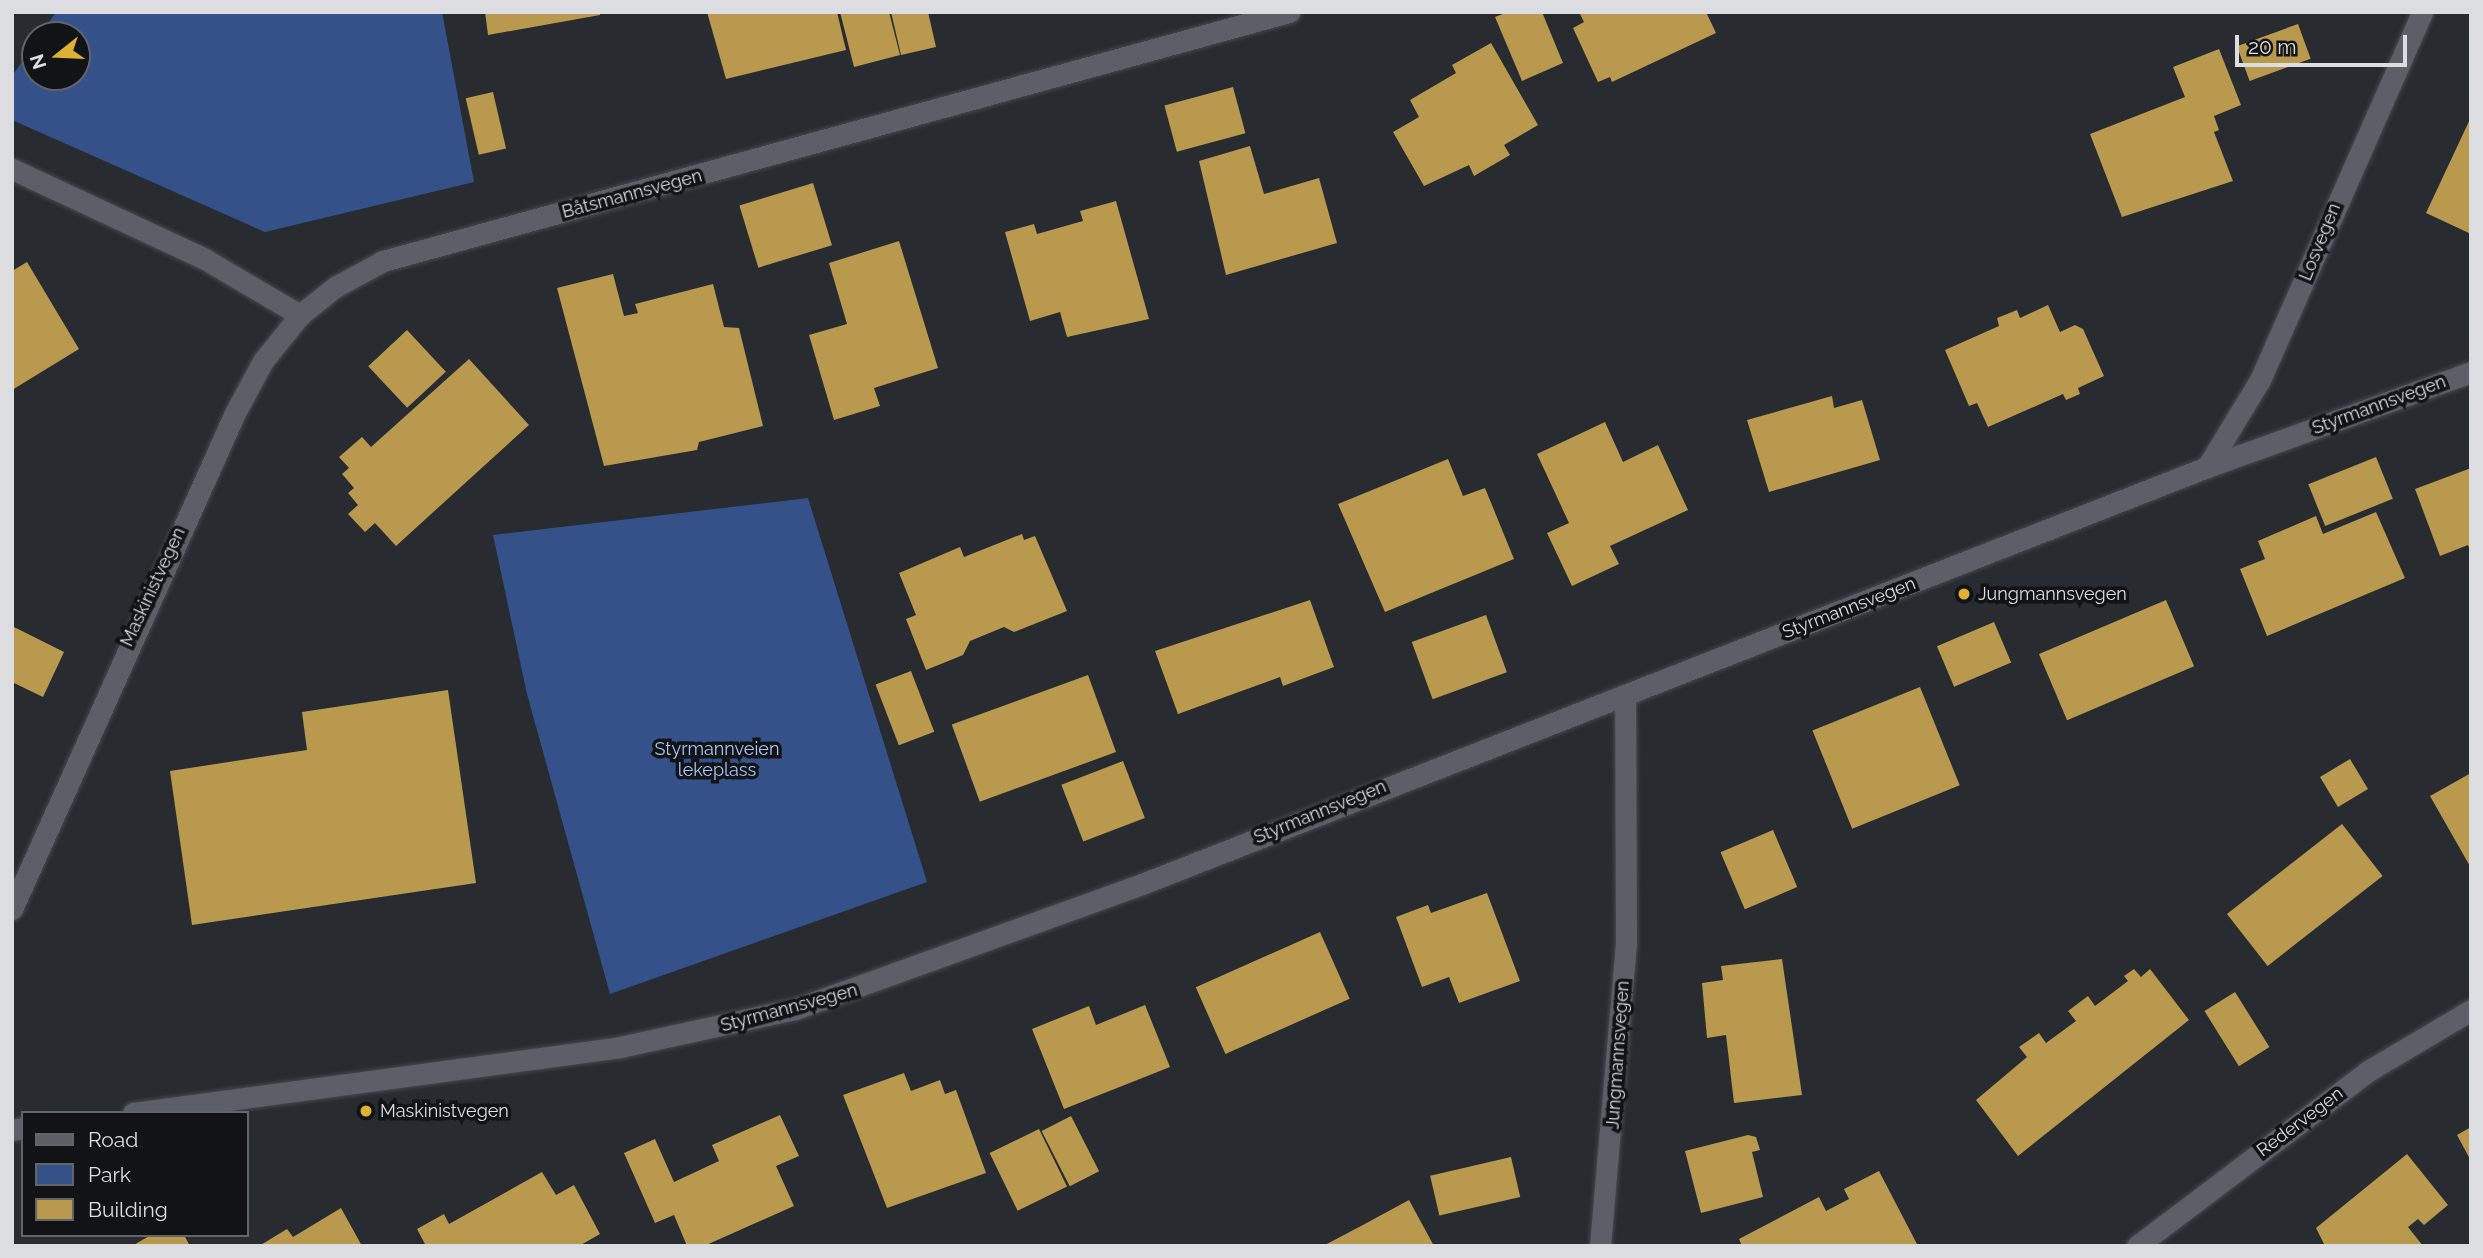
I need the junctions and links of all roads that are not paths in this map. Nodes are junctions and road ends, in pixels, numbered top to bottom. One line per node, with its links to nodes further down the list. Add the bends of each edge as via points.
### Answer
1 (1289, 12): 4 (street, Båtsmannsvegen, via 383,261 335,287)
2 (2422, 12): 6 (street, Losvegen, via 2260,380)
3 (12, 169): 4 (street, via 192,252)
4 (300, 315): 8 (street, Maskinistvegen, via 263,361 235,413)
5 (2471, 372): 6 (street, Styrmannsvegen)
6 (2207, 467): 7 (street, Styrmannsvegen)
7 (1625, 695): 10 (street, Styrmannsvegen, via 1142,884 795,1009 620,1047); 11 (street, Jungmannsvegen, via 1626,944)
8 (12, 909)
9 (2471, 1010): 12 (street, Redervegen, via 2368,1071)
10 (148, 1111)
11 (1600, 1246)
12 (2137, 1246)

